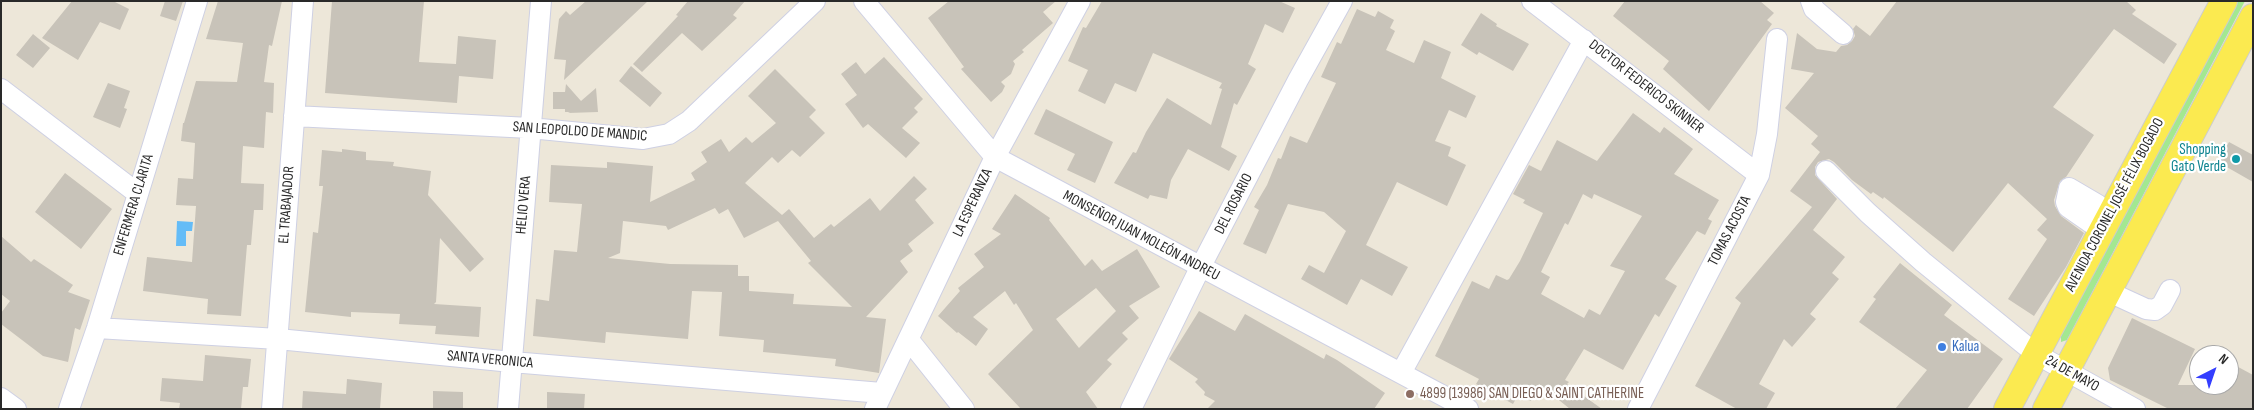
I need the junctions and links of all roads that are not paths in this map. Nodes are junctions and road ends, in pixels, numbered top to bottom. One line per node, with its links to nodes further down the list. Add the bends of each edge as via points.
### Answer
1 (197, 1): 21 (street, ENFERMERA CLARITA)
2 (303, 1): 16 (street, EL TRABAJADOR)
3 (540, 1): 17 (street, HELIO VERA)
4 (815, 1): 17 (street, SAN LEOPOLDO DE MANDIC, via 689,121 670,134 643,139)
5 (864, 1): 18 (street, MONSEÑOR JUAN MOLEÓN ANDREU)
6 (1080, 1): 18 (street, LA ESPERANZA)
7 (1342, 1): 22 (street, DEL ROSARIO)
8 (1532, 1): 14 (street, DOCTOR FEDERICO SKINNER)
9 (2224, 1): 28 (main road, AVENIDA CORONEL JOSÉ FÉLIX BOGADO, via 2100,216)
10 (1810, 2): 12 (street)
11 (2253, 17): 24 (main road)
12 (1844, 34)
13 (1776, 39): 20 (street, TOMAS ACOSTA, via 1767,134)
14 (1584, 40): 20 (street, DOCTOR FEDERICO SKINNER); 31 (street)
15 (1, 89): 21 (street)
16 (294, 116): 17 (street, SAN LEOPOLDO DE MANDIC); 26 (street, EL TRABAJADOR)
17 (530, 128): 29 (street, HELIO VERA)
18 (995, 157): 22 (street, MONSEÑOR JUAN MOLEÓN ANDREU); 27 (street, LA ESPERANZA)
19 (1826, 171): 28 (street, via 1923,262)
20 (1759, 175): 41 (street, TOMAS ACOSTA)
21 (137, 192): 25 (street, ENFERMERA CLARITA)
22 (1200, 268): 31 (street, MONSEÑOR JUAN MOLEÓN ANDREU); 39 (street, DEL ROSARIO)
23 (2170, 290): 24 (street, via 2162,305 2155,310)
24 (2109, 292): 30 (main road)
25 (97, 328): 26 (street, SANTA VERONICA); 35 (street, ENFERMERA CLARITA)
26 (278, 339): 29 (street, SANTA VERONICA); 36 (street, EL TRABAJADOR)
27 (909, 340): 33 (street, LA ESPERANZA); 38 (street)
28 (2036, 354): 30 (street, 24 DE MAYO); 42 (main road, AVENIDA CORONEL JOSÉ FÉLIX BOGADO)
29 (512, 362): 33 (street, SANTA VERONICA); 37 (street, HELIO VERA)
30 (2067, 372): 43 (main road); 44 (street, 24 DE MAYO)
31 (1401, 374): 40 (street, MONSEÑOR JUAN MOLEÓN ANDREU)
32 (1, 398): 34 (street)
33 (879, 401)
34 (16, 409)
35 (69, 409)
36 (272, 409)
37 (508, 409)
38 (964, 409)
39 (1131, 409)
40 (1468, 409)
41 (1638, 409)
42 (2007, 409)
43 (2046, 409)
44 (2135, 409)

